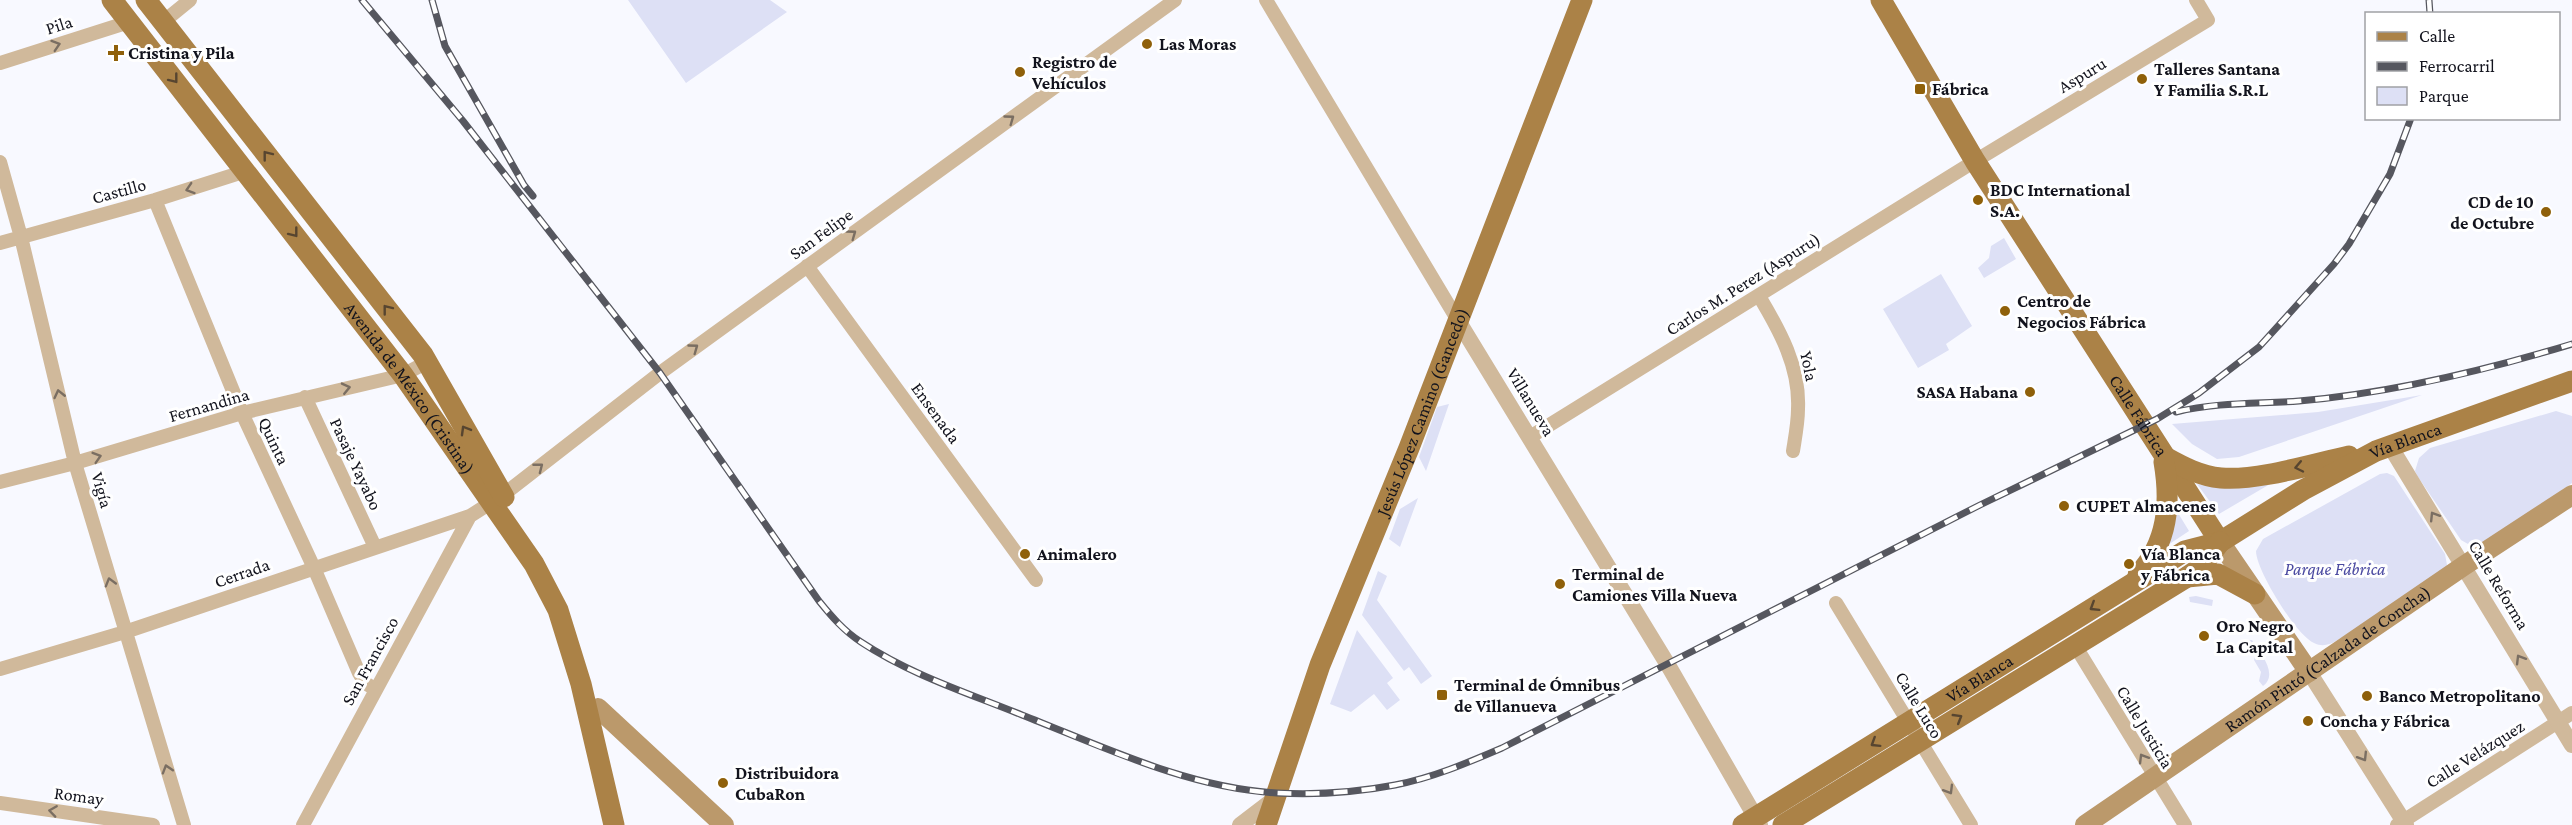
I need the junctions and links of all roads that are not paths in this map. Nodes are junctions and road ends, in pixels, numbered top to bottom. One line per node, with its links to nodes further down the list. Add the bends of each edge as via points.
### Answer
1 (112, 0): 10 (main road, Avenida de México (Cristina))
2 (146, 0): 9 (main road, Avenida de México (Cristina))
3 (190, 0): 9 (street)
4 (1174, 0): 18 (street, San Felipe, one-way to 4)
5 (1266, 0): 20 (street, Villanueva)
6 (1881, 0): 12 (main road, Calle Fábrica)
7 (2196, 0): 12 (street, Aspuru, via 2208,20)
8 (1582, 2): 20 (main road, Jesús López Camino (Gancedo))
9 (163, 21): 21 (main road, Avenida de México (Cristina), one-way to 9)
10 (129, 22): 11 (street, Pila, one-way to 10); 14 (main road, Avenida de México (Cristina), one-way to 14)
11 (0, 63)
12 (1975, 161): 19 (street, Carlos M. Perez (Aspuru)); 29 (main road, Calle Fábrica)
13 (0, 162): 16 (street, Vigía)
14 (246, 171): 15 (street, Castillo, one-way to 15); 22 (main road, Avenida de México (Cristina), one-way to 22)
15 (155, 200): 16 (street, Castillo); 25 (street, Quinta)
16 (21, 237): 17 (street, Castillo); 30 (street, Vigía, one-way to 16)
17 (0, 243)
18 (807, 266): 33 (street, San Felipe, one-way to 18); 40 (street, Ensenada)
19 (1759, 296): 26 (street, Carlos M. Perez (Aspuru)); 28 (street, Yola, via 1793,363 1799,408)
20 (1457, 319): 26 (street, Villanueva); 56 (main road, Jesús López Camino (Gancedo), via 1320,664)
21 (427, 362): 22 (street, Fernandina); 33 (main road, Avenida de México (Cristina), one-way to 21)
22 (403, 375): 24 (street, Fernandina, one-way to 22); 33 (main road, Avenida de México (Cristina))
23 (2571, 383): 27 (main road, Vía Blanca)
24 (305, 397): 25 (street, Fernandina); 36 (street, Pasaje Yayabo)
25 (242, 413): 30 (street, Fernandina, one-way to 25); 38 (street, Quinta)
26 (1530, 437): 58 (street, Villanueva, via 1668,664)
27 (2383, 448): 29 (main road, one-way to 29, via 2272,472 2223,478 2185,469); 35 (main road, Vía Blanca, via 2303,490); 37 (street, Calle Reforma, one-way to 27)
28 (1793, 451)
29 (2163, 455): 35 (main road, Calle Fábrica); 41 (main road, via 2169,501 2160,545)
30 (75, 463): 31 (street, Fernandina); 44 (street, Vigía, one-way to 30)
31 (0, 482)
32 (2572, 495): 37 (main road, Ramón Pintó (Calzada de Concha))
33 (498, 498): 34 (street, Cerrada); 48 (main road, Avenida de México (Cristina), via 549,590); 50 (main road, Avenida de México (Cristina), via 559,583)
34 (470, 516): 36 (street, Cerrada); 49 (street, San Francisco)
35 (2220, 542): 39 (main road, Vía Blanca); 41 (main road, Vía Blanca, via 2185,551); 42 (main road, Calle Fábrica)
36 (375, 547): 38 (street, Cerrada)
37 (2465, 565): 47 (main road, Ramón Pintó (Calzada de Concha)); 51 (street, Calle Reforma, one-way to 37)
38 (314, 568): 44 (street, Cerrada); 49 (street, Quinta, via 359,674)
39 (2187, 578): 42 (main road, via 2218,574); 45 (main road, Vía Blanca)
40 (1036, 580)
41 (2126, 588): 52 (main road, Vía Blanca, one-way to 52)
42 (2255, 594): 47 (main road, Calle Fábrica)
43 (1836, 603): 52 (street, Calle Luco)
44 (125, 632): 46 (street, Cerrada); 61 (street, Vigía, one-way to 44)
45 (2076, 647): 53 (main road, Vía Blanca, one-way to 45); 55 (street, Calle Justicia, one-way to 45)
46 (0, 669)
47 (2309, 672): 55 (main road, Ramón Pintó (Calzada de Concha)); 59 (street, Calle Fábrica, one-way to 59)
48 (581, 684): 50 (main road); 63 (main road, Avenida de México (Cristina))
49 (375, 689): 62 (street, San Francisco)
50 (598, 708): 64 (main road, Avenida de México (Cristina)); 65 (main road)
51 (2565, 718): 54 (street, Calle Reforma); 59 (street, Calle Velázquez)
52 (1908, 722): 53 (street, Calle Luco); 58 (main road, Vía Blanca, one-way to 58)
53 (1920, 741): 68 (main road, Vía Blanca); 69 (street, Calle Luco, one-way to 69)
54 (2572, 745)
55 (2154, 778): 70 (main road, Ramón Pintó (Calzada de Concha)); 71 (street, Calle Justicia)
56 (1274, 799): 66 (street); 67 (main road, Jesús López Camino (Gancedo))
57 (0, 803): 60 (street, Romay, one-way to 57)
58 (1753, 822)
59 (2402, 824)
60 (153, 825)
61 (184, 825)
62 (303, 825)
63 (614, 825)
64 (629, 825)
65 (724, 825)
66 (1240, 825)
67 (1266, 825)
68 (1783, 825)
69 (1971, 825)
70 (2085, 825)
71 (2185, 825)

